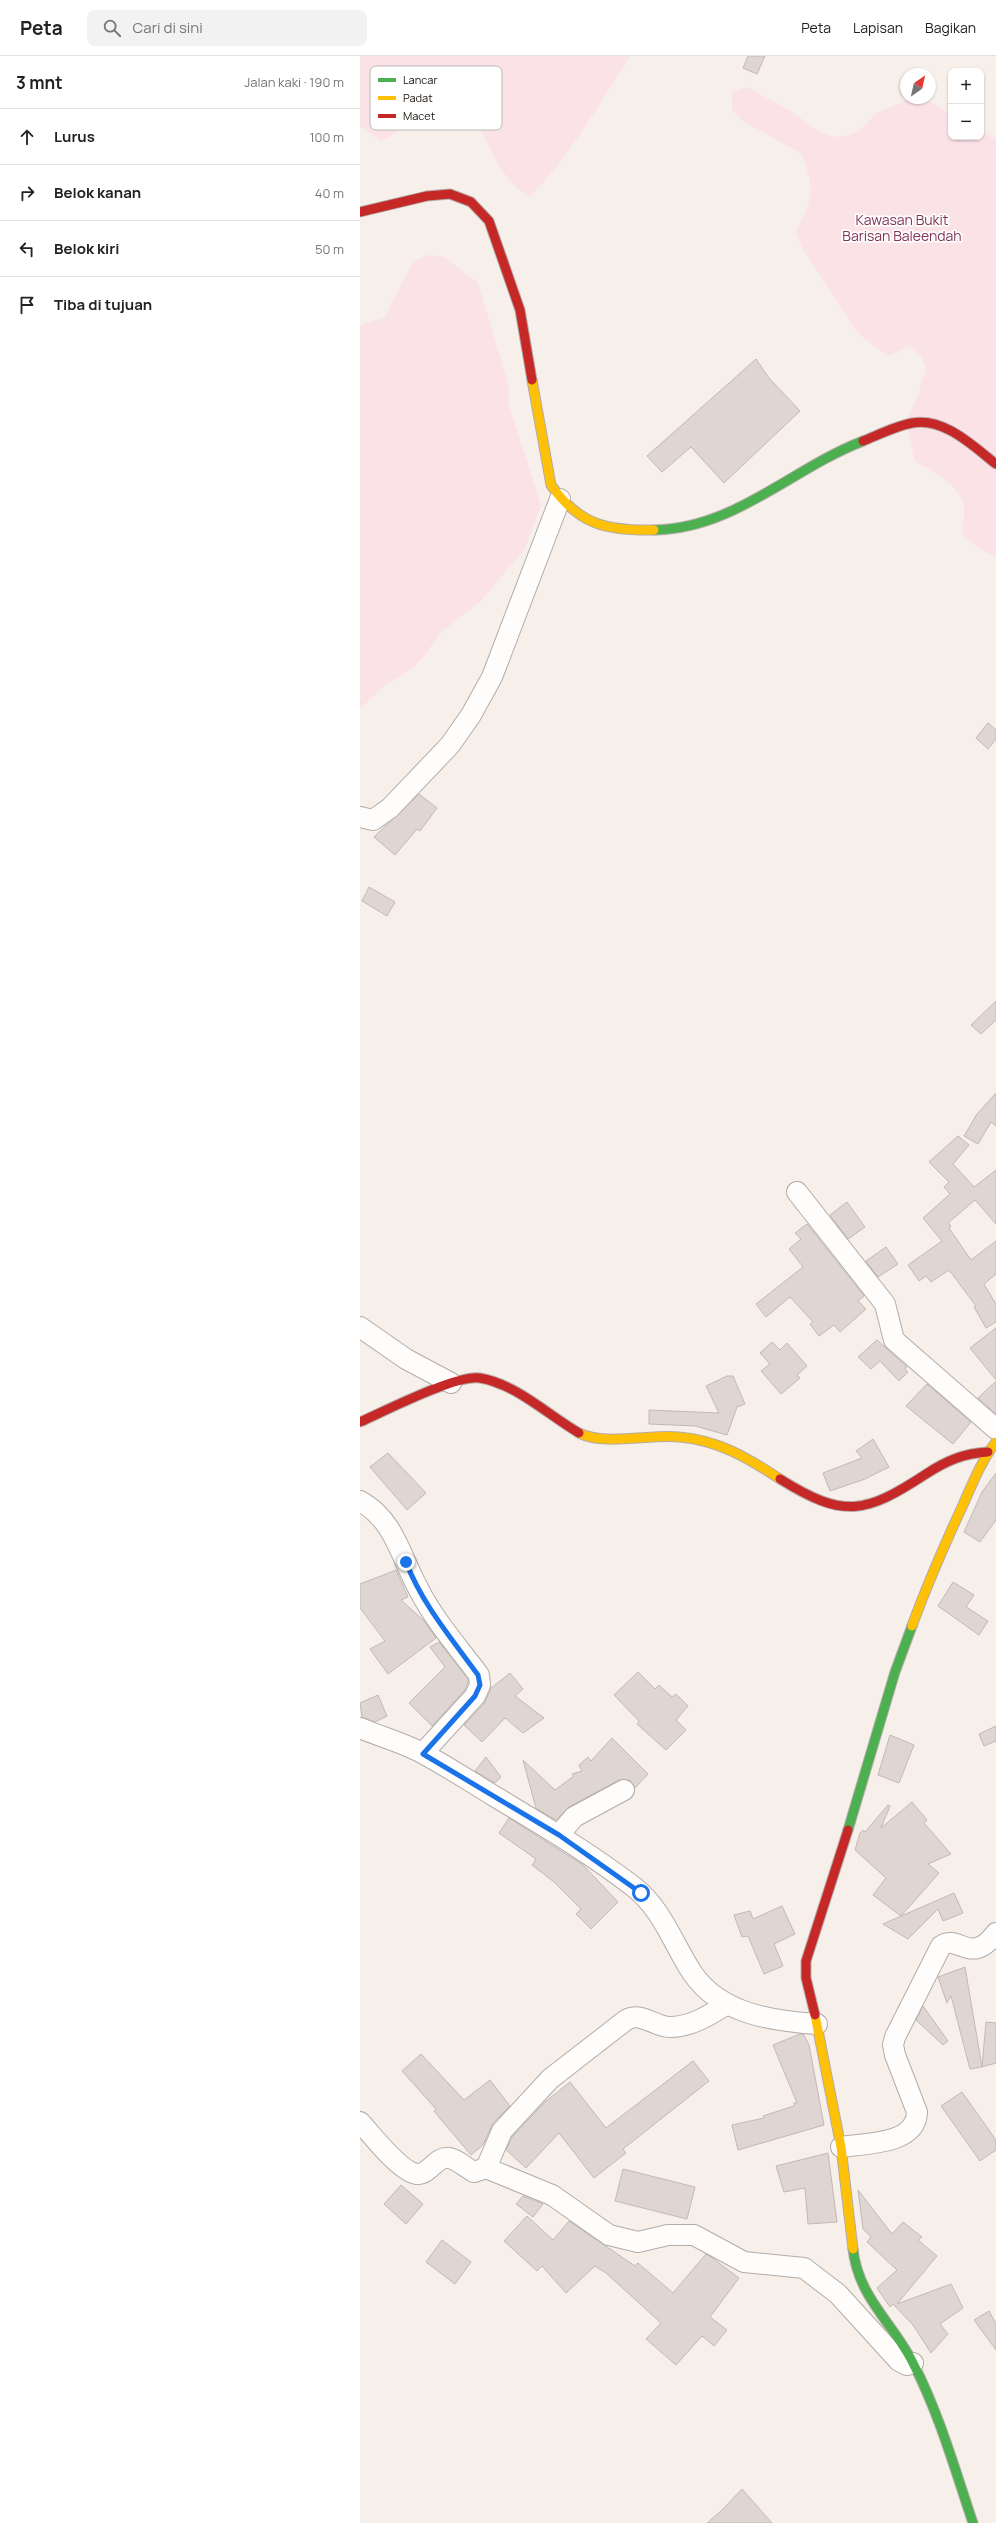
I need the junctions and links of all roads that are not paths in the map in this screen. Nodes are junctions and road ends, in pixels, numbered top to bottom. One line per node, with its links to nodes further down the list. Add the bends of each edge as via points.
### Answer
1 (360, 212): 3 (street, via 428,196 450,194 471,202 489,221 520,310 551,485)
2 (996, 464): 3 (street, via 958,435 941,425 926,421 912,423 824,458 724,517 704,523 674,528 609,528 589,522)
3 (560, 499): 4 (street, via 492,677 471,714 450,745 390,808 373,820)
4 (360, 817)
5 (797, 1192): 9 (street, via 885,1304 894,1340)
6 (360, 1327): 7 (street, via 406,1359)
7 (451, 1383): 8 (street); 11 (street, via 480,1378 499,1384 568,1427 595,1438 652,1435 708,1442 737,1452 824,1502 851,1508 874,1504 894,1496 956,1456 973,1451)
8 (360, 1422)
9 (996, 1429)
10 (996, 1442): 11 (street)
11 (988, 1452): 19 (street, via 930,1580 895,1672 853,1814 808,1950 806,1978)
12 (360, 1501): 14 (street, via 378,1513 396,1539 419,1591 480,1681 475,1696)
13 (360, 1728): 14 (street)
14 (423, 1754): 16 (street)
15 (624, 1790): 16 (street, via 574,1817)
16 (559, 1835): 18 (street, via 641,1893 669,1929 693,1974 707,1990)
17 (996, 1933): 21 (street, via 980,1948 971,1949 945,1943 941,1946 895,2037 895,2055 917,2112 917,2122 908,2131 893,2139)
18 (727, 2004): 19 (street, via 763,2019); 22 (street, via 708,2016 670,2027 641,2017 633,2016 626,2020 550,2079 502,2131)
19 (817, 2024): 21 (street)
20 (360, 2122): 22 (street, via 387,2152 416,2174 422,2173 442,2159 450,2158 474,2172)
21 (842, 2147): 23 (street, via 852,2253 856,2269 863,2289)
22 (486, 2168): 23 (street, via 552,2195 609,2235 638,2242 668,2235 694,2235 735,2260 804,2268 838,2294 899,2361 907,2365)
23 (912, 2363): 24 (street, via 944,2439)
24 (974, 2523)

